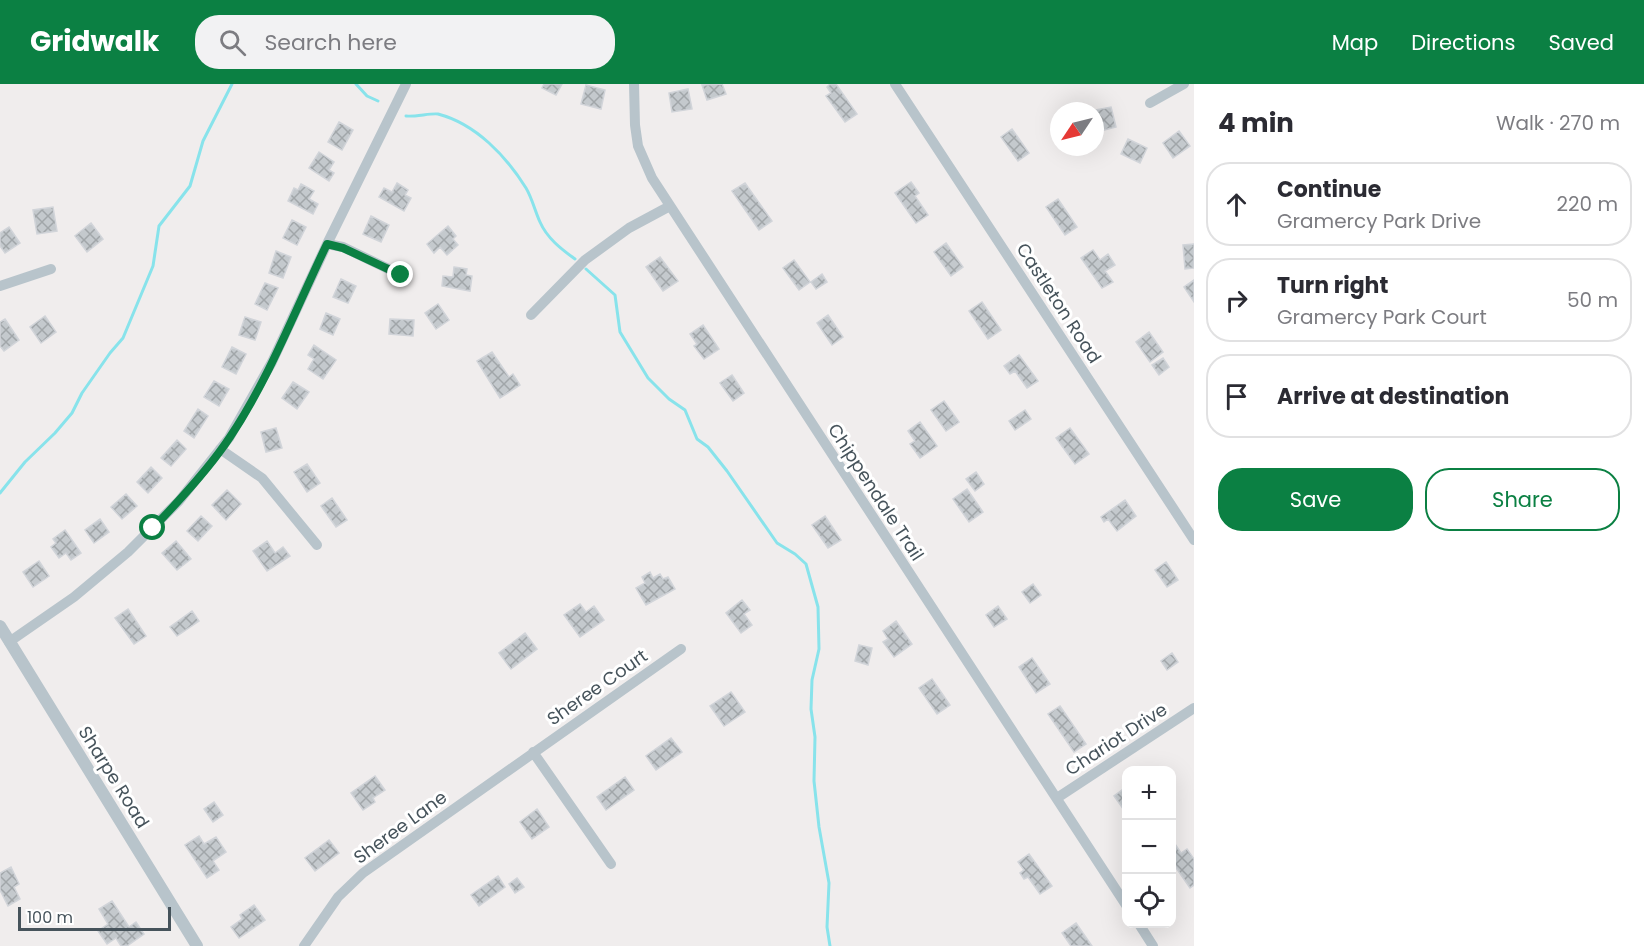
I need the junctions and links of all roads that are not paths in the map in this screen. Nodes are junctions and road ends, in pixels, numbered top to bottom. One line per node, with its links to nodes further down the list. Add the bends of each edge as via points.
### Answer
1 (406, 84): 7 (street)
2 (634, 84): 6 (street, Chippendale Trail, via 638,146)
3 (895, 84): 13 (street, Castleton Road)
4 (1184, 84): 5 (street)
5 (1150, 103)
6 (670, 206): 11 (street, via 629,228 585,260); 20 (street, Chippendale Trail)
7 (327, 244): 9 (street); 12 (street, via 272,362)
8 (51, 269): 10 (street)
9 (401, 275)
10 (0, 286)
11 (531, 315)
12 (220, 449): 14 (street, via 262,478); 16 (street, via 179,501 128,552 74,597)
13 (1194, 540)
14 (317, 545)
15 (0, 626): 16 (street, Sharpe Road)
16 (9, 642): 24 (street, Sharpe Road)
17 (681, 650): 19 (street, Sheree Court)
18 (1194, 708): 20 (street, Chariot Drive)
19 (532, 752): 21 (street); 25 (street, Sheree Lane, via 363,873 338,897)
20 (1057, 798): 22 (street, Chippendale Trail)
21 (610, 864)
22 (1122, 899)
23 (1141, 928): 26 (street)
24 (197, 946)
25 (304, 946)
26 (1153, 946)

